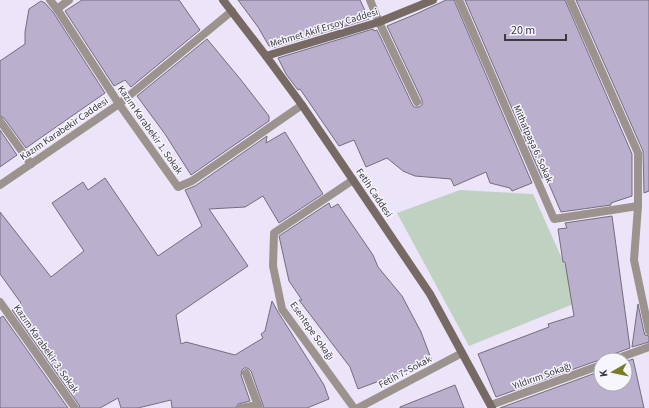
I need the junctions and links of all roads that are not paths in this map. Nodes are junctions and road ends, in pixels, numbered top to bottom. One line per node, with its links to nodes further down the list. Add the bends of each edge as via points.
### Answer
1 (50, 0): 8 (street, Kazım Karabekir 1. Sokak)
2 (68, 0): 8 (street)
3 (223, 0): 9 (street, Fetih Caddesi)
4 (370, 0): 10 (street)
5 (433, 0): 10 (street, Mehmet Akif Ersoy Caddesi)
6 (459, 0): 19 (street, Mithatpaşa 6. Sokak, via 554,219)
7 (570, 0): 19 (street, via 638,152)
8 (57, 9): 13 (street, Kazım Karabekir 1. Sokak)
9 (232, 11): 11 (street, Fetih Caddesi); 13 (street, Kazım Karabekir Caddesi)
10 (379, 22): 11 (street, Mehmet Akif Ersoy Caddesi); 12 (street)
11 (266, 56): 14 (street, Fetih Caddesi)
12 (417, 102)
13 (119, 104): 14 (street, Kazım Karabekir 1. Sokak, via 178,187 192,181); 16 (street, Kazım Karabekir Caddesi)
14 (302, 105): 17 (street, Fetih Caddesi)
15 (0, 121): 16 (street)
16 (31, 164): 18 (street, Kazım Karabekir Caddesi)
17 (353, 180): 23 (street, Fetih Caddesi, via 430,294); 31 (street, Esentepe Sokağı, via 274,234 273,266 282,309)
18 (0, 185)
19 (638, 206): 21 (street, via 634,260)
20 (0, 302): 29 (street, Kazım Karabekir 3. Sokak)
21 (649, 331)
22 (649, 347): 24 (street)
23 (462, 353): 28 (street, Fetih Caddesi); 32 (street, Fetih 7. Sokak)
24 (633, 353)
25 (593, 367): 28 (street, Yıldırım Sokağı)
26 (246, 373): 27 (street)
27 (258, 406): 30 (street)
28 (491, 407)
29 (75, 408)
30 (241, 408)
31 (354, 408)
32 (358, 408)

